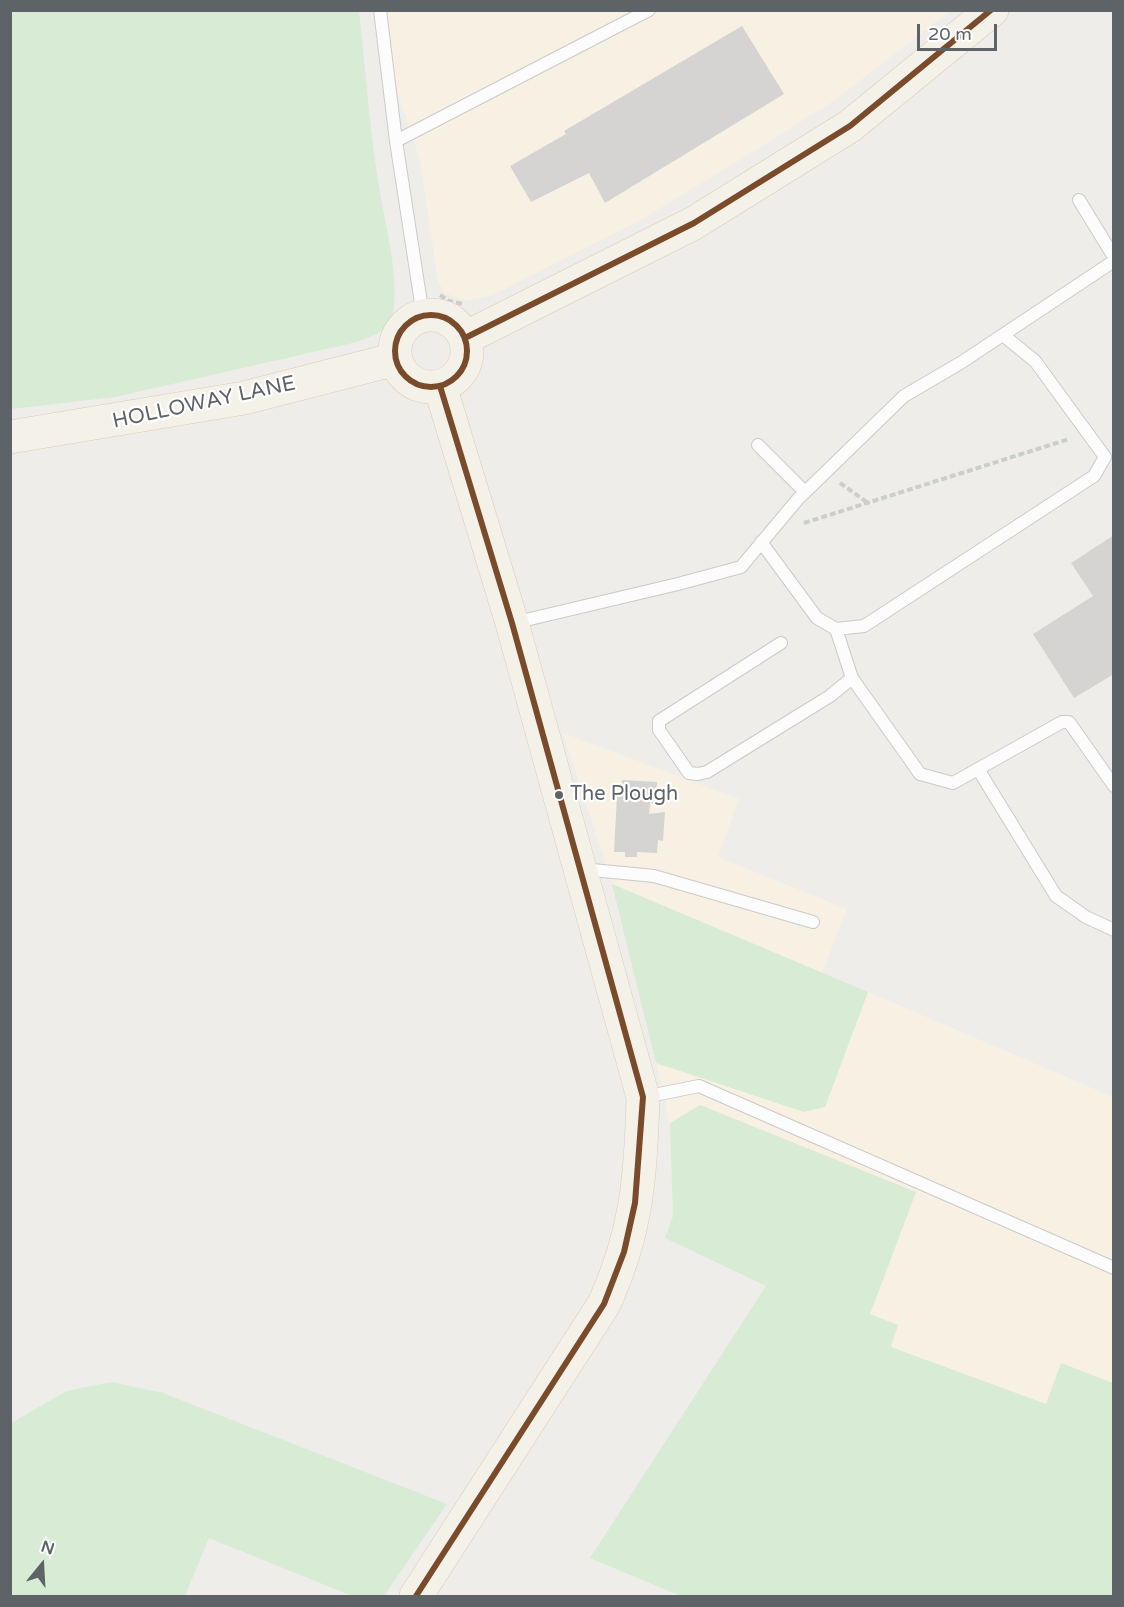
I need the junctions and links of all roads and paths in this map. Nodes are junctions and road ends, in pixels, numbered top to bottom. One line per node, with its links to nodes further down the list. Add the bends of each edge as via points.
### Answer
1 (380, 10): 4 (lane)
2 (648, 10): 4 (lane)
3 (992, 10): 10 (main road, via 850,126 694,224)
4 (396, 141): 7 (lane)
5 (1079, 200): 6 (lane)
6 (1113, 259): 9 (lane)
7 (430, 304): 8 (path, via 449,301); 10 (main road); 11 (main road, via 398,337)
8 (475, 307)
9 (1003, 335): 16 (lane, via 904,396); 22 (lane, via 1035,361 1105,457 1094,476 864,626)
10 (465, 338): 12 (main road, via 463,367 451,381)
11 (396, 359): 12 (main road, via 400,370 418,384); 13 (main road, HOLLOWAY LANE, via 244,398)
12 (440, 386): 21 (main road)
13 (10, 437)
14 (1072, 438): 18 (path)
15 (758, 445): 17 (lane)
16 (825, 472): 17 (lane); 18 (path)
17 (805, 492): 19 (lane)
18 (868, 503): 19 (path, via 799,524)
19 (774, 527): 20 (lane)
20 (761, 542): 21 (lane, via 741,567); 22 (lane, via 817,618)
21 (512, 623): 27 (main road)
22 (836, 628): 24 (lane)
23 (781, 643): 24 (lane, via 659,721 659,730 689,773 708,772 830,696)
24 (852, 678): 25 (lane, via 920,774 953,783)
25 (978, 769): 26 (lane, via 1062,722 1069,722); 29 (lane, via 1056,896)
26 (1113, 786)
27 (582, 869): 28 (lane, via 654,876); 30 (main road)
28 (813, 922)
29 (1113, 930)
30 (643, 1097): 31 (lane, via 699,1086); 32 (main road, via 641,1171 622,1265 604,1304)
31 (1113, 1268)
32 (416, 1596)

